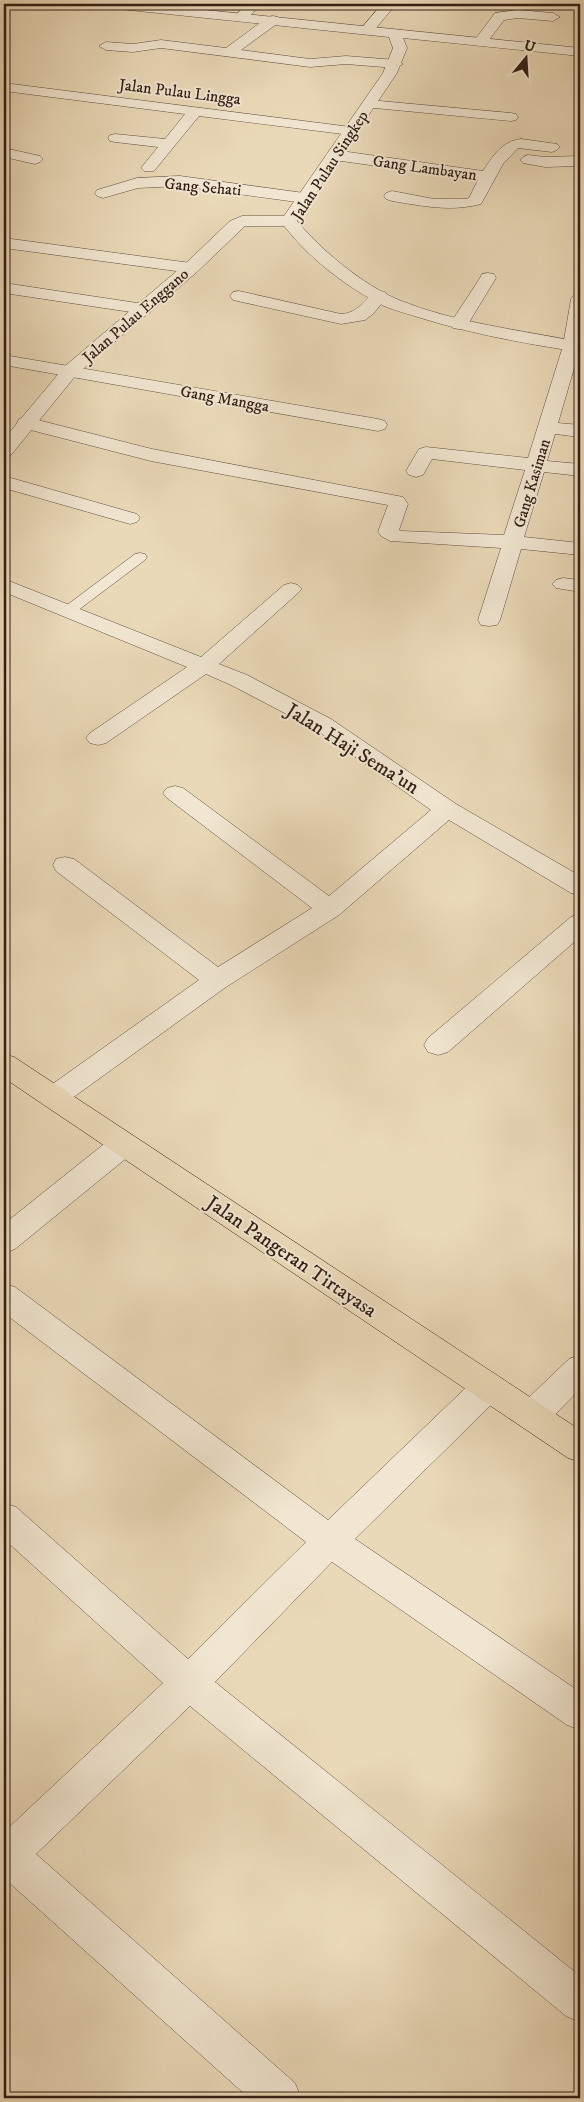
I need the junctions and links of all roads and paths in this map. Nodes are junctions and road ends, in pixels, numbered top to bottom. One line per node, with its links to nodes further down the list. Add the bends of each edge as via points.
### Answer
1 (110, 4): 4 (street)
2 (254, 4): 5 (street)
3 (389, 4): 8 (street)
4 (126, 5): 5 (street)
5 (242, 16): 7 (street)
6 (553, 17): 10 (street, via 500,16)
7 (272, 20): 8 (street); 12 (street)
8 (367, 30): 9 (street)
9 (395, 33): 10 (street); 14 (street, via 400,48)
10 (481, 41): 13 (street)
11 (106, 46): 12 (street, via 133,48 161,44)
12 (230, 52): 14 (street, via 310,63 346,60)
13 (580, 52)
14 (396, 64): 16 (street, Jalan Pulau Singkep)
15 (4, 87): 17 (street, Jalan Pulau Lingga)
16 (368, 104): 18 (street); 19 (street, Jalan Pulau Singkep)
17 (196, 111): 19 (street, Jalan Pulau Lingga); 21 (street)
18 (511, 117)
19 (351, 131): 24 (street, Jalan Pulau Singkep)
20 (115, 138): 21 (street)
21 (168, 144): 28 (street)
22 (552, 147): 25 (street, via 516,144)
23 (4, 153): 26 (street)
24 (334, 155): 29 (street, Gang Lambayan); 32 (street, Jalan Pulau Singkep)
25 (502, 156): 27 (street, via 545,162); 29 (street)
26 (35, 158)
27 (580, 161)
28 (149, 168)
29 (486, 176): 31 (street, via 475,201 467,204)
30 (103, 194): 32 (street, Gang Sehati, via 137,183 180,181)
31 (392, 196)
32 (304, 198): 33 (street, Jalan Pulau Singkep)
33 (289, 221): 35 (street, Jalan Pulau Enggano, via 242,221); 39 (street, Jalan Pulau Singkep, via 307,244 349,278)
34 (4, 244): 35 (street)
35 (191, 268): 41 (street, Jalan Pulau Enggano)
36 (488, 278): 42 (street)
37 (4, 288): 41 (street)
38 (239, 296): 39 (street, via 341,319 355,319 363,315)
39 (379, 296): 42 (street, Jalan Pulau Singkep, via 417,312)
40 (580, 308): 43 (street, Gang Kasiman)
41 (144, 309): 45 (street, Jalan Pulau Enggano)
42 (459, 324): 43 (street, Jalan Pulau Singkep)
43 (576, 346): 48 (street, Gang Kasiman)
44 (4, 360): 45 (street, Gang Mangga)
45 (71, 370): 46 (street, Jalan Pulau Enggano); 47 (street, Gang Mangga)
46 (26, 423): 50 (street, Jalan Pulau Enggano); 56 (street, via 151,455 396,502 388,532 397,537)
47 (378, 425)
48 (547, 428): 49 (street); 51 (street, Gang Kasiman)
49 (580, 432)
50 (4, 451)
51 (536, 466): 52 (street); 53 (street, via 426,453); 56 (street, Gang Kasiman)
52 (580, 470)
53 (416, 471)
54 (4, 482): 55 (street)
55 (130, 518)
56 (513, 542): 57 (street); 62 (street, Gang Kasiman)
57 (580, 549)
58 (140, 557): 61 (lane)
59 (4, 585): 61 (street, Jalan Haji Sema'un)
60 (291, 589): 63 (street)
61 (68, 611): 63 (street, Jalan Haji Sema'un)
62 (489, 620)
63 (203, 666): 64 (street); 66 (street, Jalan Haji Sema'un, via 238,680 323,724)
64 (98, 738)
65 (176, 793): 69 (street)
66 (447, 809): 68 (street, Jalan Haji Sema'un); 69 (street)
67 (65, 865): 71 (street)
68 (580, 887)
69 (330, 909): 71 (street)
70 (580, 923): 72 (street)
71 (217, 980): 74 (street)
72 (438, 1045)
73 (4, 1064): 74 (main road, Jalan Pangeran Tirtayasa)
74 (54, 1097): 75 (main road, Jalan Pangeran Tirtayasa)
75 (124, 1144): 76 (street); 79 (main road, Jalan Pangeran Tirtayasa)
76 (4, 1241)
77 (4, 1296): 83 (street)
78 (580, 1368): 80 (street)
79 (488, 1387): 80 (main road, Jalan Pangeran Tirtayasa); 83 (street)
80 (532, 1416): 81 (main road, Jalan Pangeran Tirtayasa)
81 (580, 1448)
82 (4, 1518): 84 (street)
83 (330, 1541): 84 (street); 85 (street)
84 (189, 1683): 86 (street); 87 (street)
85 (580, 1713)
86 (5, 1855): 88 (street)
87 (580, 2002)
88 (280, 2098)

